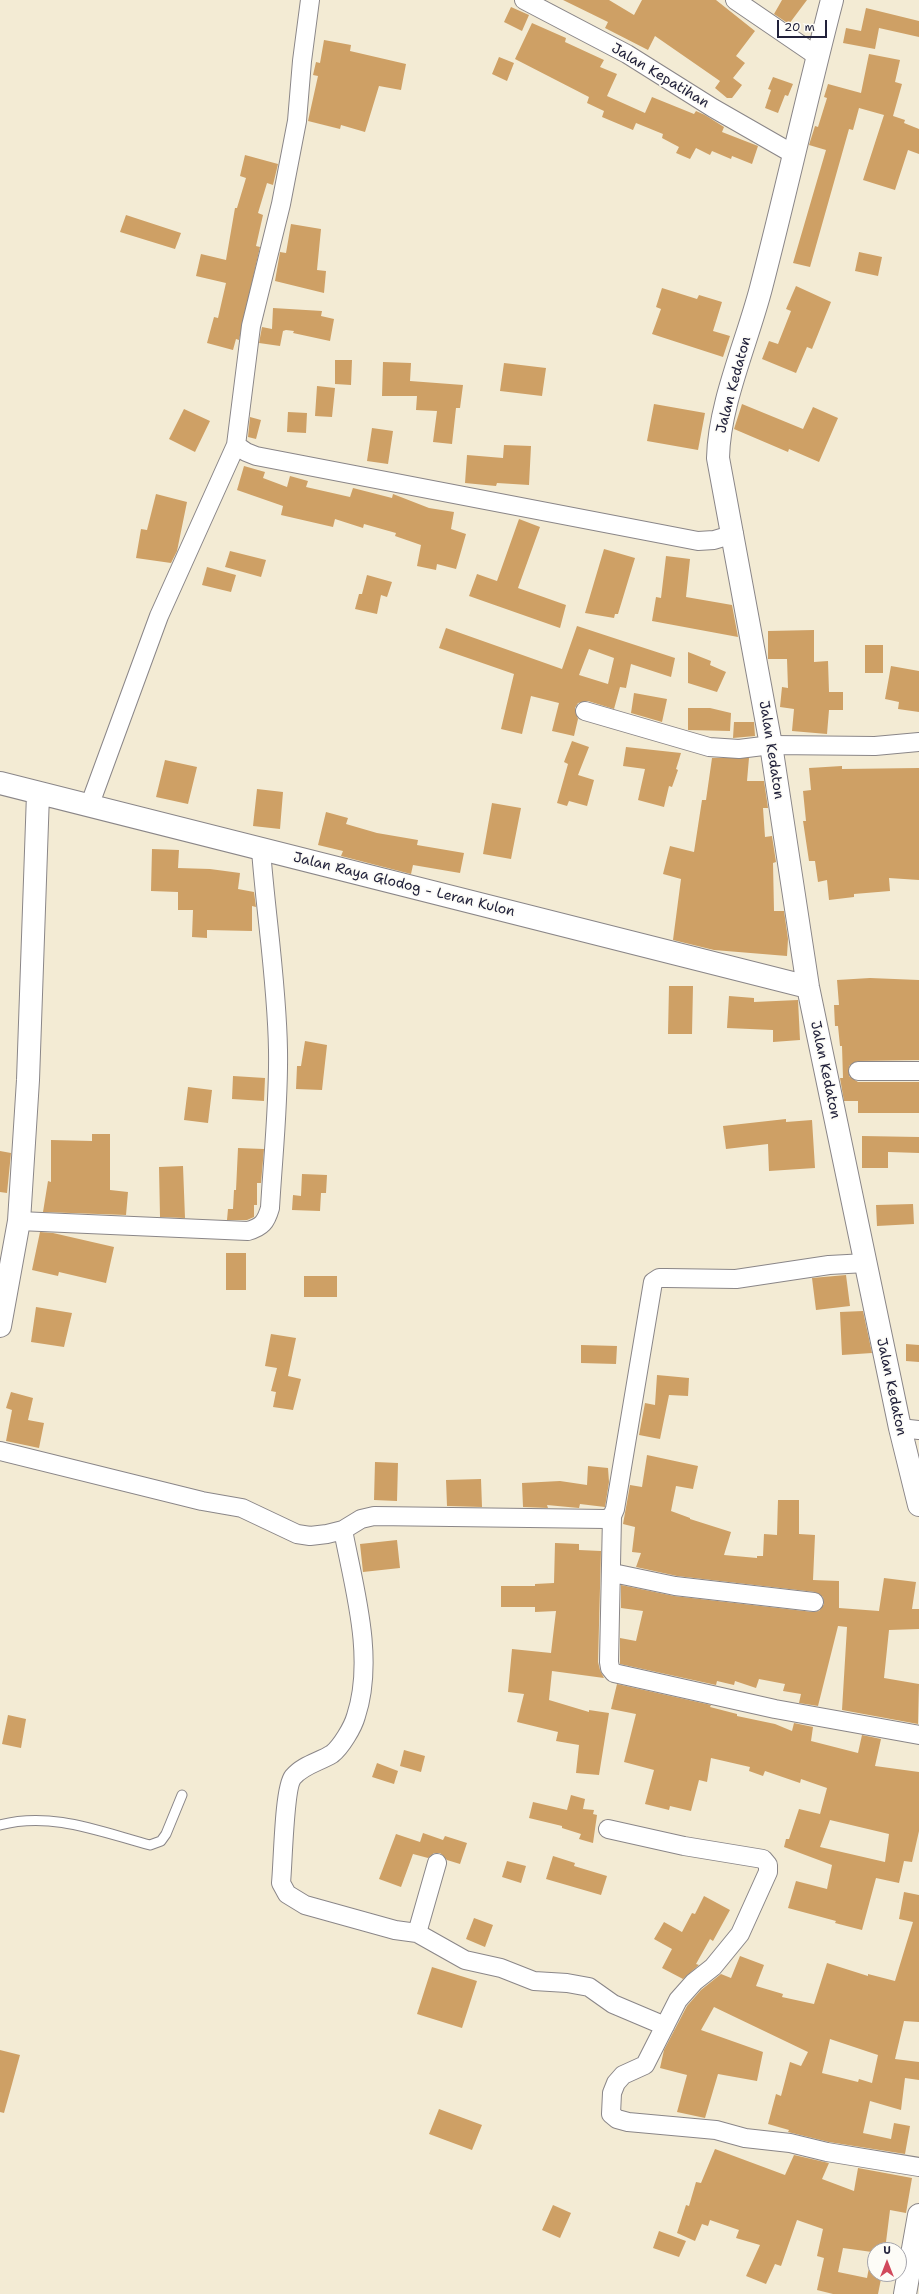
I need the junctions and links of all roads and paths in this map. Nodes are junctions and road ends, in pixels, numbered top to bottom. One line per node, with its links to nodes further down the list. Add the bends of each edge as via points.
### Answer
1 (310, 0): 7 (street, via 302,54 297,121 281,204 251,326)
2 (524, 0): 6 (street, Jalan Kepatihan, via 627,54)
3 (735, 0): 5 (street)
4 (832, 0): 5 (street, Jalan Kedaton)
5 (817, 56): 6 (street, Jalan Kedaton)
6 (795, 155): 8 (street, Jalan Kedaton, via 761,290 724,414 719,441 718,458)
7 (236, 446): 8 (street, via 256,456 698,541 714,540); 14 (street, via 159,616)
8 (734, 534): 11 (street, Jalan Kedaton)
9 (585, 711): 11 (street, via 709,747 739,749)
10 (919, 742): 11 (street, via 874,746)
11 (771, 745): 16 (street, Jalan Kedaton)
12 (0, 783): 13 (street, Jalan Raya Glodog - Leran Kulon)
13 (38, 794): 14 (street, Jalan Raya Glodog - Leran Kulon); 19 (street, via 28,1080)
14 (90, 804): 15 (street, Jalan Raya Glodog - Leran Kulon)
15 (261, 850): 16 (street, Jalan Raya Glodog - Leran Kulon); 19 (street, via 276,997 278,1052 270,1208 267,1219 260,1228 248,1231)
16 (808, 987): 20 (street, Jalan Kedaton)
17 (858, 1071): 18 (street)
18 (919, 1071)
19 (19, 1221): 21 (street)
20 (866, 1263): 22 (street, Jalan Kedaton); 25 (street, via 829,1265 736,1279 659,1278 653,1282)
21 (0, 1326)
22 (909, 1429): 24 (street, Jalan Kedaton)
23 (0, 1451): 26 (street, via 179,1496 242,1508 297,1534 310,1536)
24 (919, 1505)
25 (612, 1516): 26 (street, via 599,1521 374,1516 362,1519); 27 (street)
26 (343, 1530): 34 (street, via 358,1615 365,1679 356,1717 342,1742 332,1753 305,1767 292,1778 287,1796 282,1882 287,1894 305,1905 395,1930)
27 (613, 1573): 28 (street, via 675,1586); 29 (street, via 609,1662 614,1673 775,1709)
28 (814, 1602)
29 (919, 1735)
30 (182, 1795): 31 (lane, via 166,1834 161,1841 150,1845 66,1823 35,1819)
31 (0, 1825)
32 (608, 1829): 35 (street, via 684,1846 762,1859 768,1865 768,1872 740,1934 714,1967 694,1982 678,2000)
33 (437, 1863): 34 (street)
34 (417, 1933): 35 (street, via 465,1960 501,1968 540,1983 567,1983 589,1987 613,2004)
35 (665, 2026): 36 (street, via 646,2065 623,2075 616,2083 610,2106 611,2114 617,2119 716,2130 745,2138 790,2143)
36 (919, 2167)
37 (919, 2215): 38 (street)
38 (905, 2294)

